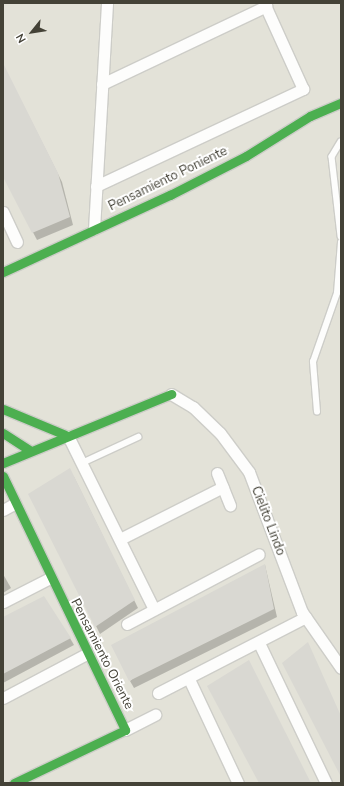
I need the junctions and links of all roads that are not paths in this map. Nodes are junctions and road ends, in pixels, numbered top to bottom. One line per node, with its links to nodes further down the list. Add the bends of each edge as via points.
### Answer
1 (107, 3): 3 (street)
2 (265, 4): 3 (street); 6 (street, via 303,89)
3 (102, 84): 6 (street)
4 (341, 103): 8 (street, Pensamiento Poniente, via 280,133 239,159)
5 (341, 142): 9 (lane, via 332,157)
6 (96, 186): 8 (street)
7 (3, 212): 10 (street)
8 (94, 229): 12 (street, Pensamiento Poniente)
9 (341, 236)
10 (17, 242)
11 (341, 242): 15 (lane, via 337,293 313,362)
12 (3, 272)
13 (171, 394): 17 (street); 33 (street, Cielito Lindo, via 194,407 220,433 249,472)
14 (3, 409): 17 (street)
15 (317, 412)
16 (3, 433): 19 (street)
17 (68, 436): 19 (street); 21 (street)
18 (138, 437): 21 (lane)
19 (29, 450): 20 (street)
20 (3, 463)
21 (82, 463): 28 (street)
22 (217, 473): 24 (street)
23 (3, 476): 25 (street, Pensamiento Oriente)
24 (223, 487): 26 (street); 28 (street)
25 (14, 504): 27 (street); 30 (street, Pensamiento Oriente)
26 (230, 505)
27 (3, 510)
28 (120, 539): 32 (street)
29 (259, 554): 32 (street)
30 (50, 578): 31 (street); 36 (street, Pensamiento Oriente)
31 (3, 602)
32 (154, 609): 34 (street)
33 (306, 617): 35 (street); 37 (street, Cielito Lindo)
34 (127, 624)
35 (260, 643): 38 (street); 45 (street)
36 (86, 654): 40 (street); 42 (street, Pensamiento Oriente)
37 (341, 668)
38 (189, 679): 39 (street); 44 (street)
39 (158, 693)
40 (3, 698)
41 (155, 715): 42 (street)
42 (125, 730): 43 (street, Pensamiento Oriente)
43 (14, 783)
44 (238, 783)
45 (326, 783)

